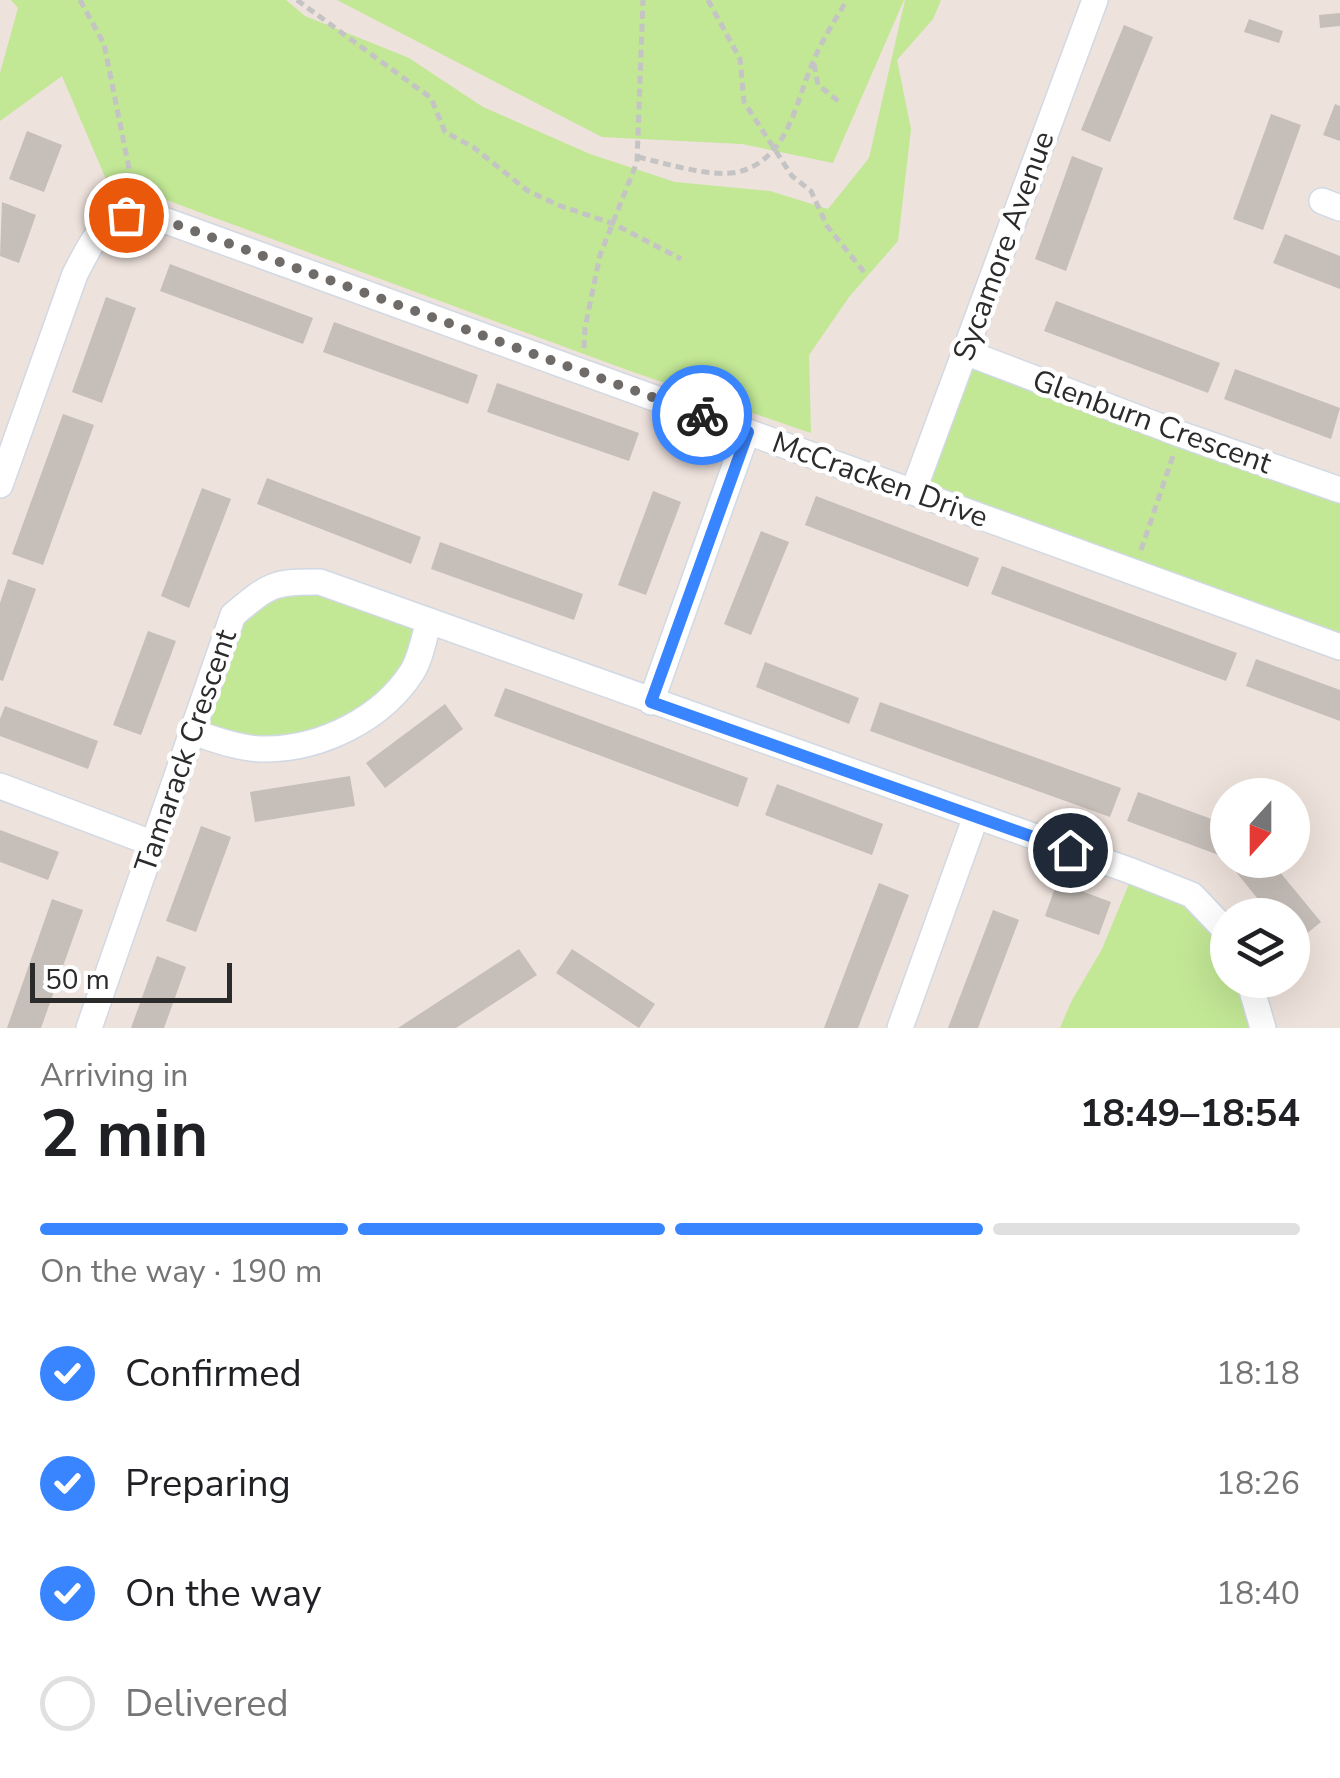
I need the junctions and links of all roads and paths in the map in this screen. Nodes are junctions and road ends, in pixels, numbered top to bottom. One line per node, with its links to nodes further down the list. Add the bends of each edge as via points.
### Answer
1 (80, 0): 11 (path, via 104,44)
2 (298, 0): 12 (path, via 431,98 445,132 498,170 558,205)
3 (643, 0): 10 (path)
4 (708, 0): 9 (path, via 740,59 744,102)
5 (846, 0): 7 (path)
6 (1095, 0): 15 (street, Sycamore Avenue)
7 (814, 60): 8 (path, via 818,85); 9 (path, via 786,135)
8 (842, 104)
9 (773, 149): 10 (path, via 734,173); 14 (path, via 811,191 827,226)
10 (638, 157): 12 (path)
11 (135, 215): 16 (street, McCracken Drive); 19 (street, via 110,223 75,274)
12 (614, 224): 13 (path); 16 (path, via 600,255 585,328)
13 (680, 259)
14 (865, 273)
15 (965, 352): 18 (street, Glenburn Crescent); 21 (street, Sycamore Avenue)
16 (584, 372): 17 (street, McCracken Drive)
17 (748, 432): 21 (street, McCracken Drive); 25 (street)
18 (1180, 434): 20 (street, Glenburn Crescent); 22 (path)
19 (0, 485)
20 (1340, 490)
21 (914, 492): 22 (street, McCracken Drive)
22 (1134, 572): 24 (street, McCracken Drive)
23 (429, 621): 25 (street, Tamarack Crescent); 26 (street, via 412,672 374,712 318,743 265,750); 26 (street, Tamarack Crescent, via 320,582 282,581 233,615)
24 (1340, 648)
25 (651, 702): 28 (street, Tamarack Crescent)
26 (193, 732): 29 (street, Tamarack Crescent)
27 (0, 786): 29 (street)
28 (976, 816): 30 (street, Tamarack Crescent, via 1192,895); 33 (street)
29 (154, 844): 32 (street, Tamarack Crescent)
30 (1210, 914)
31 (1255, 998): 34 (street)
32 (88, 1028)
33 (900, 1028)
34 (1264, 1028)

